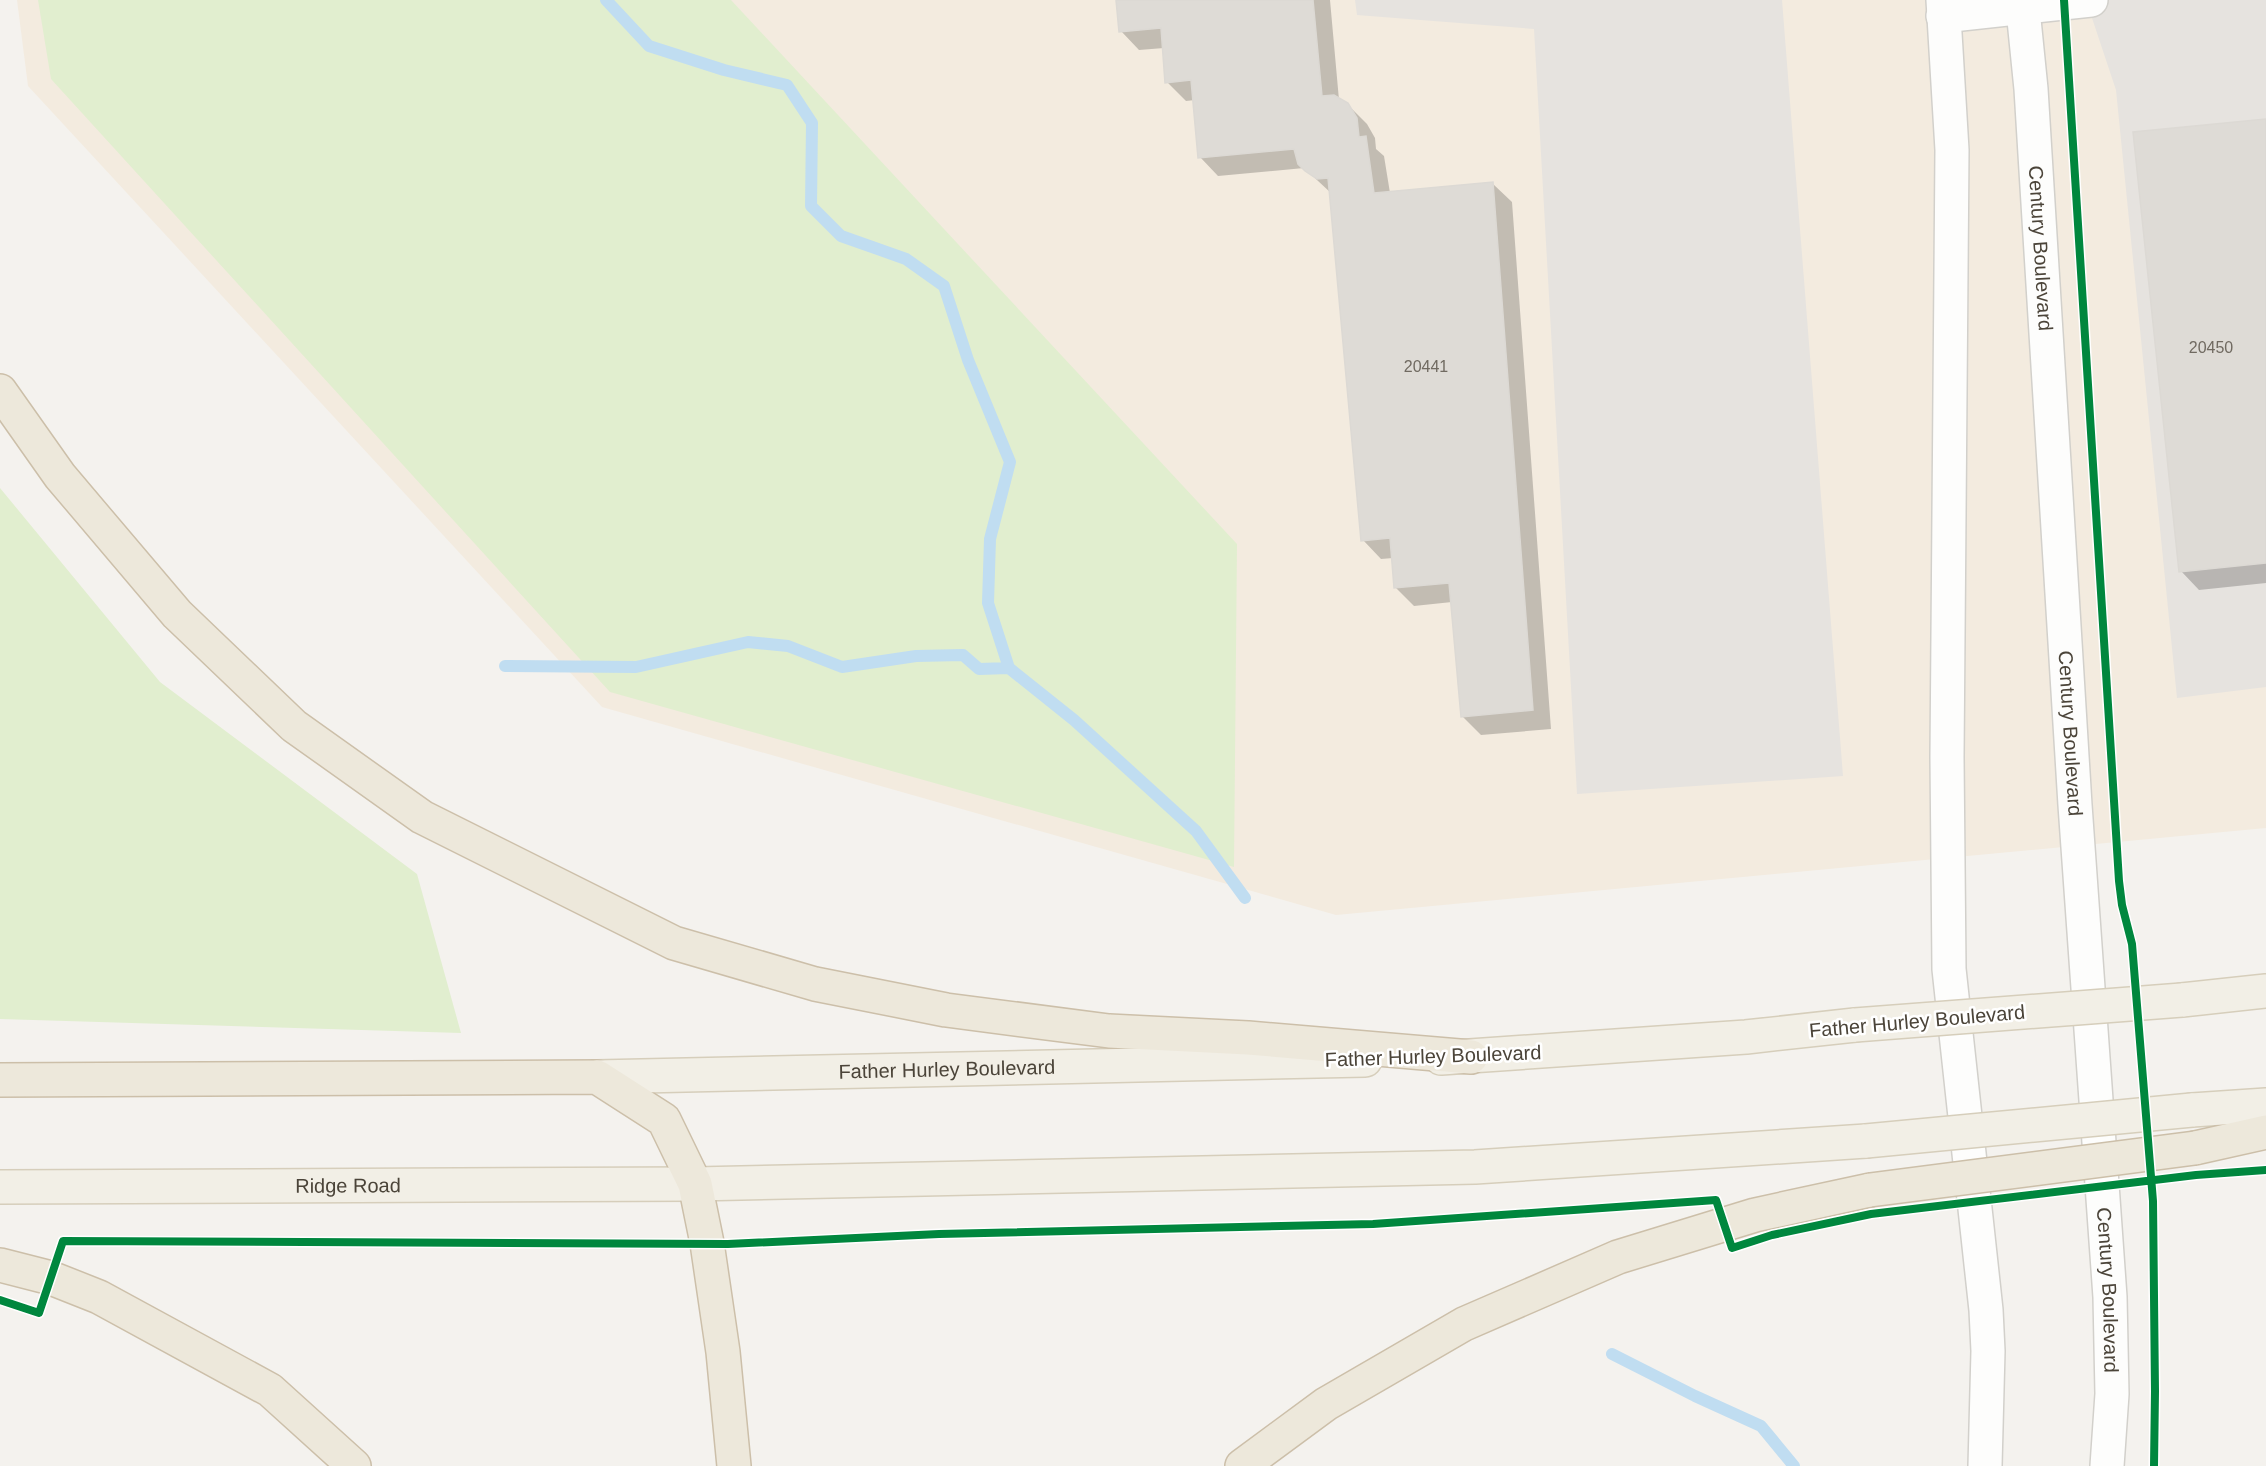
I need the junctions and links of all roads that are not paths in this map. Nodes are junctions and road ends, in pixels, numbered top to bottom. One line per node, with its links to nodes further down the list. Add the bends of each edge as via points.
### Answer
1 (2091, 0): 2 (street)
2 (2022, 4): 3 (street); 18 (street, Century Boulevard, via 2031,89 2110,1297 2112,1394)
3 (1943, 8): 17 (street, via 1952,150 1949,969 1986,1310)
4 (0, 391): 6 (highway, via 60,476 177,614 294,726 422,818 674,943 815,984 946,1010 1109,1031 1248,1038)
5 (2266, 991): 6 (main road, Father Hurley Boulevard, bridge)
6 (1472, 1058): 7 (main road, Father Hurley Boulevard)
7 (597, 1077): 8 (highway); 11 (highway, via 664,1120)
8 (0, 1080)
9 (2266, 1105): 11 (main road, bridge, via 1866,1141 1475,1167)
10 (2266, 1132): 16 (highway, bridge, via 2195,1148 1870,1190 1744,1217 1618,1257 1464,1324 1326,1404)
11 (695, 1184): 12 (main road, Ridge Road); 15 (highway, via 723,1352)
12 (0, 1187)
13 (0, 1265): 14 (highway, via 51,1278 99,1297 270,1390)
14 (354, 1466)
15 (734, 1466)
16 (1242, 1466)
17 (1985, 1466)
18 (2107, 1466)

